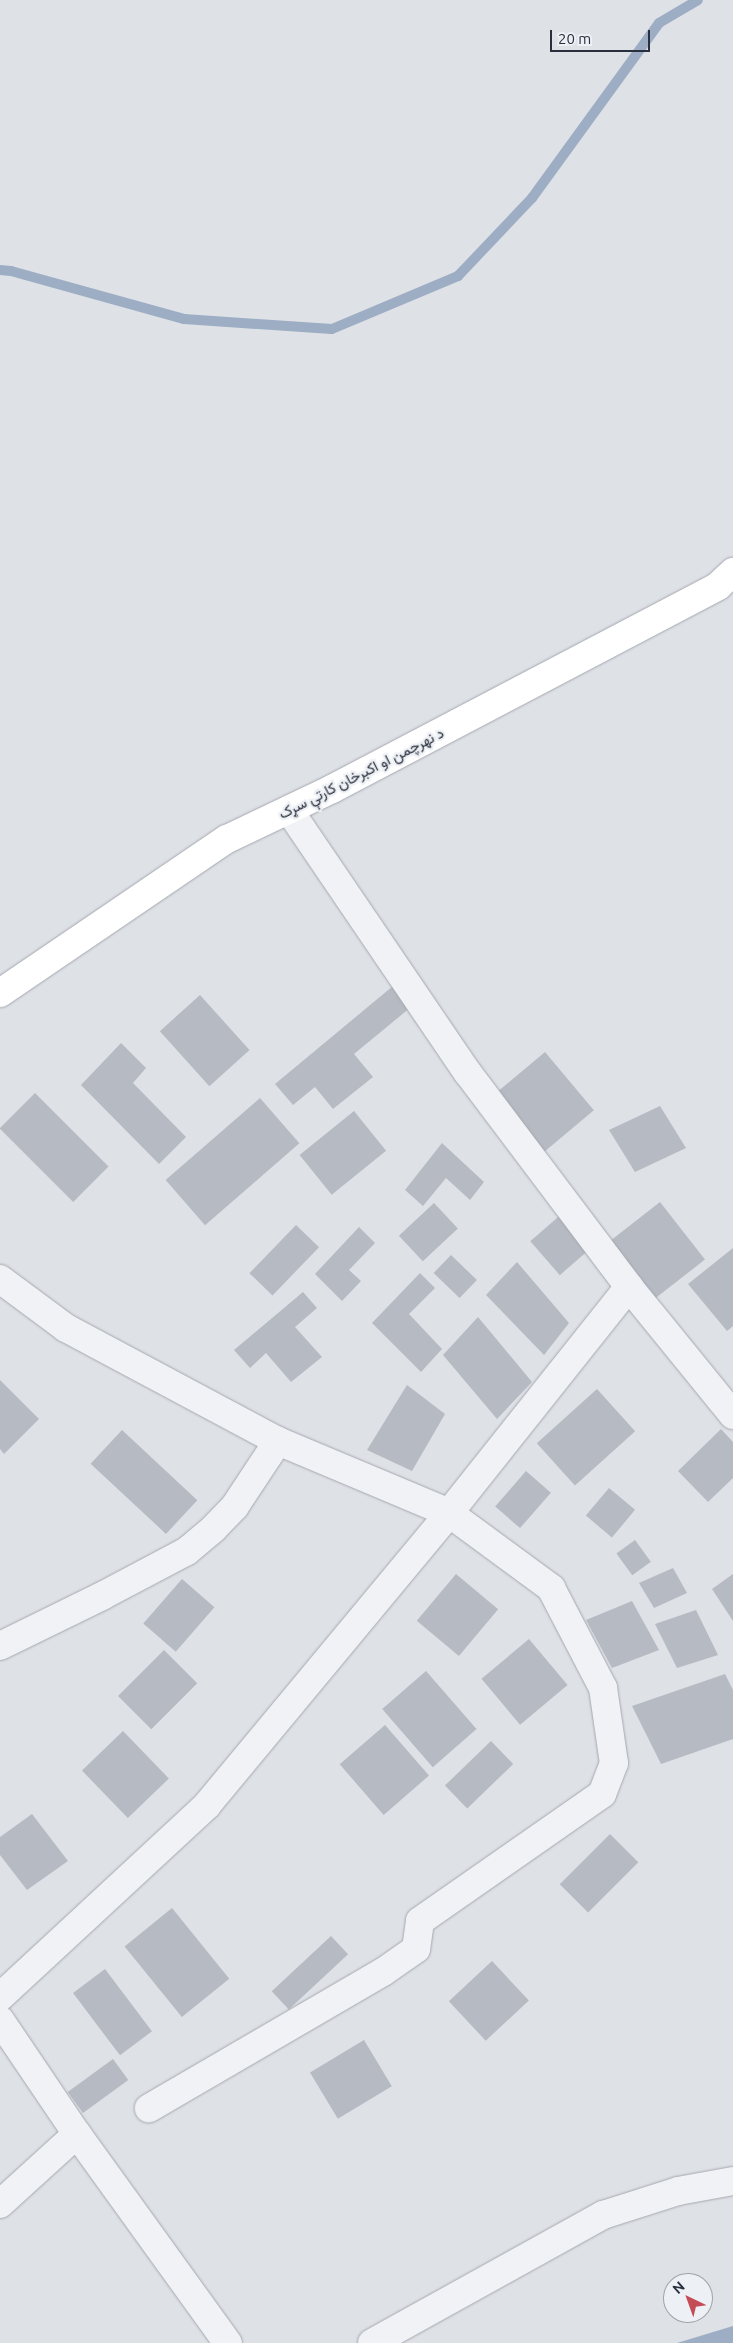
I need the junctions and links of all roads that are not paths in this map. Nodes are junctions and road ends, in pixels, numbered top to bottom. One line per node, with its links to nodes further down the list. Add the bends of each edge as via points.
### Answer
1 (733, 572): 2 (main road, د نهرچمن او اکبرخان کارتې سړک, via 718,586)
2 (289, 810): 3 (main road, د نهرچمن او اکبرخان کارتې سړک, via 227,839); 5 (street, via 468,1073)
3 (0, 993)
4 (0, 1279): 7 (street, via 66,1328)
5 (629, 1287): 6 (street); 8 (street)
6 (733, 1415)
7 (278, 1441): 8 (street); 9 (street, via 235,1506 187,1551)
8 (449, 1513): 10 (street, via 207,1805); 12 (street, via 551,1588 602,1688 614,1763 602,1794 420,1921 416,1949 383,1972)
9 (0, 1646)
10 (0, 1997)
11 (0, 2020): 13 (street)
12 (149, 2108)
13 (77, 2134): 15 (street); 16 (street)
14 (733, 2181): 17 (street, via 678,2191 603,2215)
15 (0, 2204)
16 (228, 2343)
17 (372, 2343)

